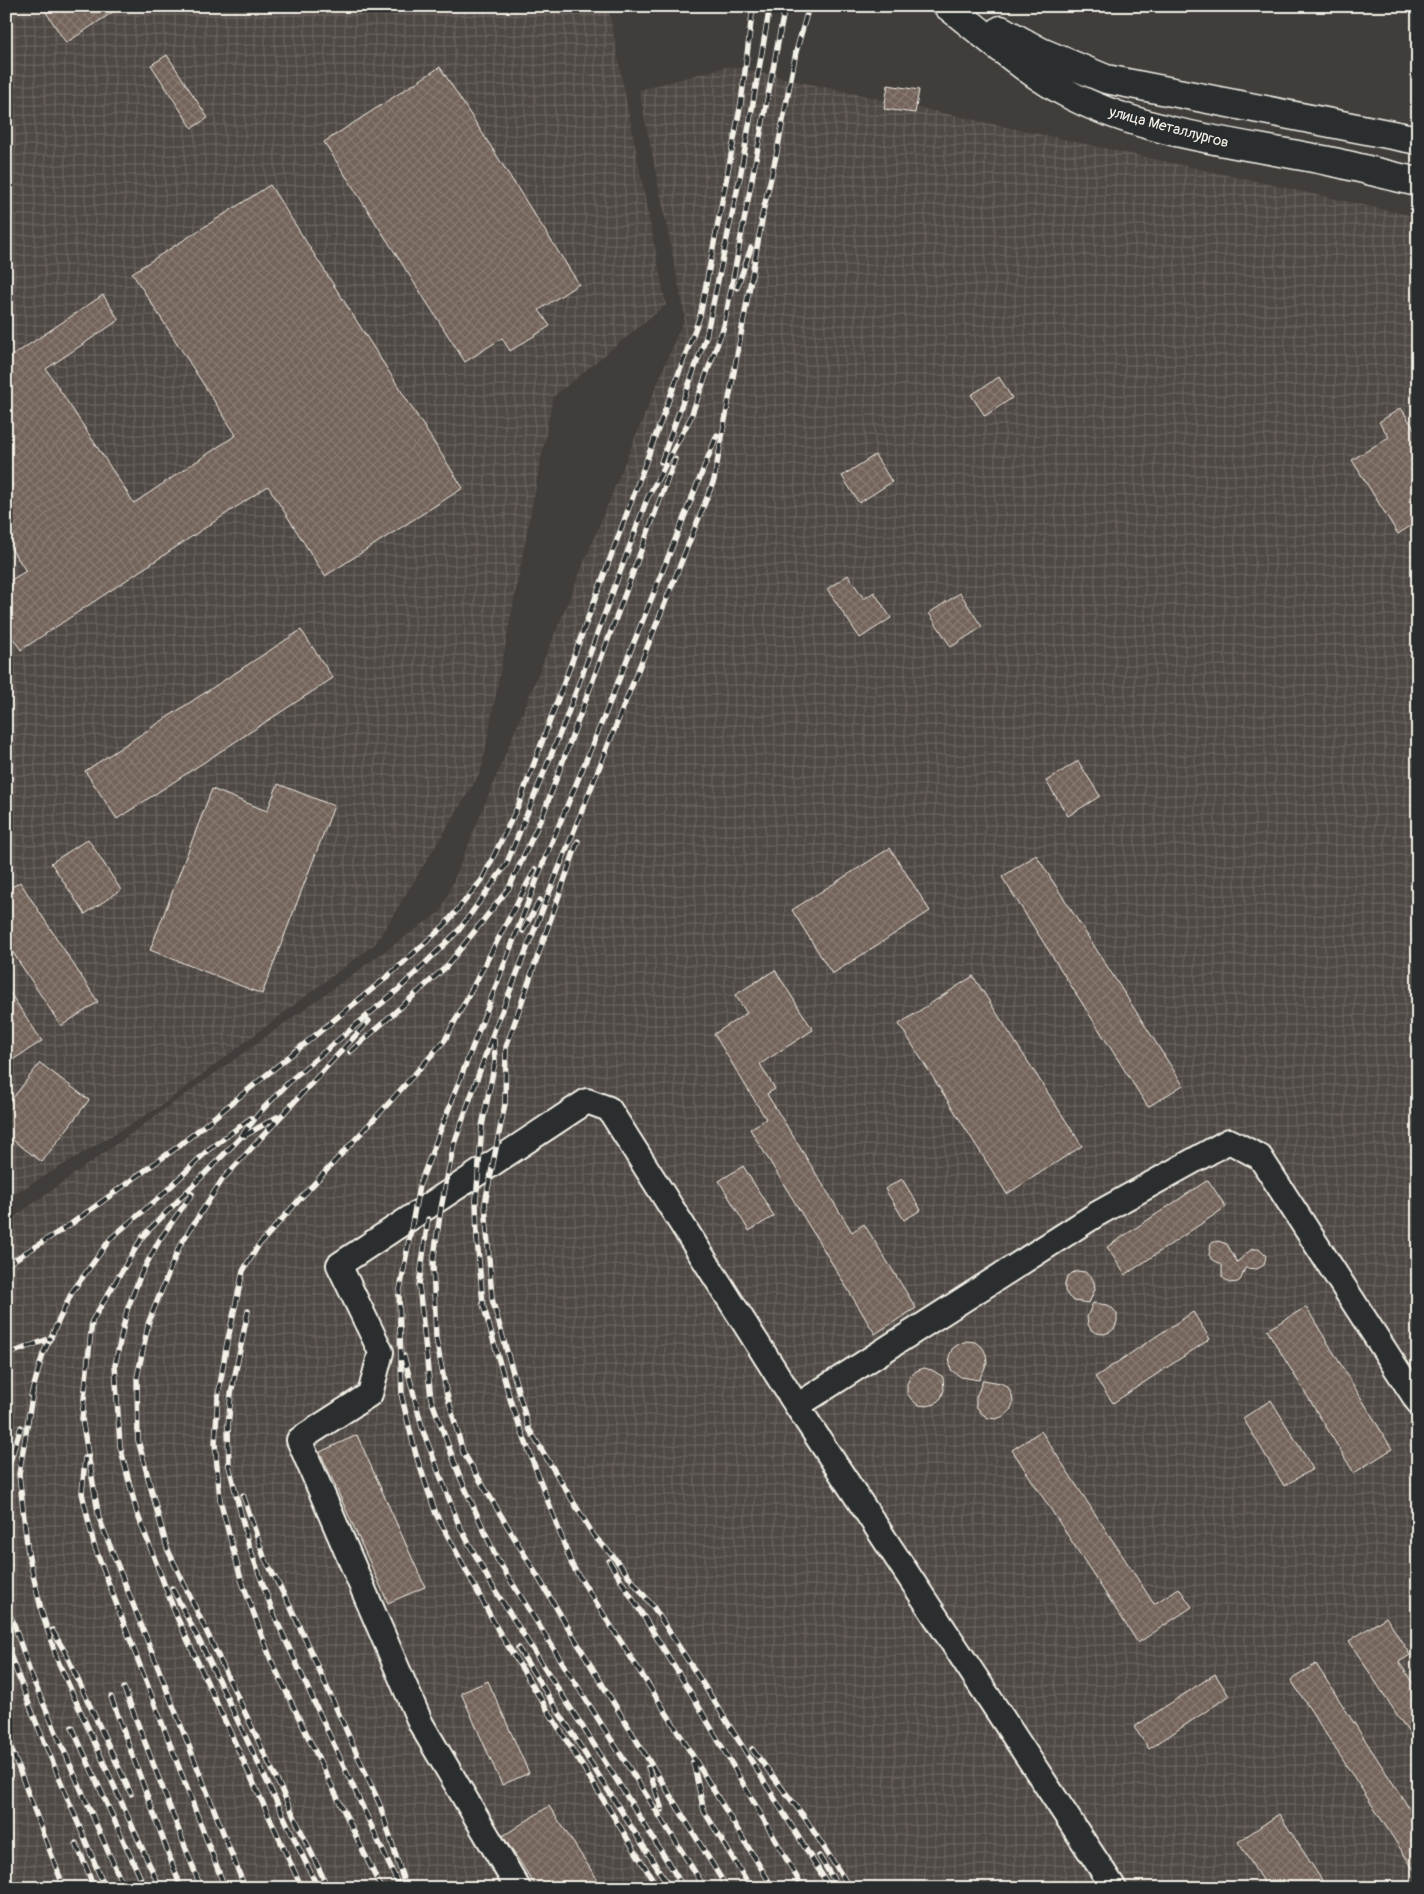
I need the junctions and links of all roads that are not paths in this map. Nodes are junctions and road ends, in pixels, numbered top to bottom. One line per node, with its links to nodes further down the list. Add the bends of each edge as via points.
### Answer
1 (948, 6): 4 (main road, улица Металлургов, via 1041,78 1104,111 1229,143 1334,162)
2 (960, 6): 3 (main road, улица Металлургов, via 1041,52 1106,79)
3 (1418, 140)
4 (1418, 182)
5 (1418, 1402): 6 (lane, via 1260,1157 1228,1141 1097,1214)
6 (797, 1406): 7 (lane, via 609,1109 587,1100 339,1265 381,1352 370,1394 299,1440 421,1724); 8 (lane)
7 (518, 1888)
8 (1114, 1888)

